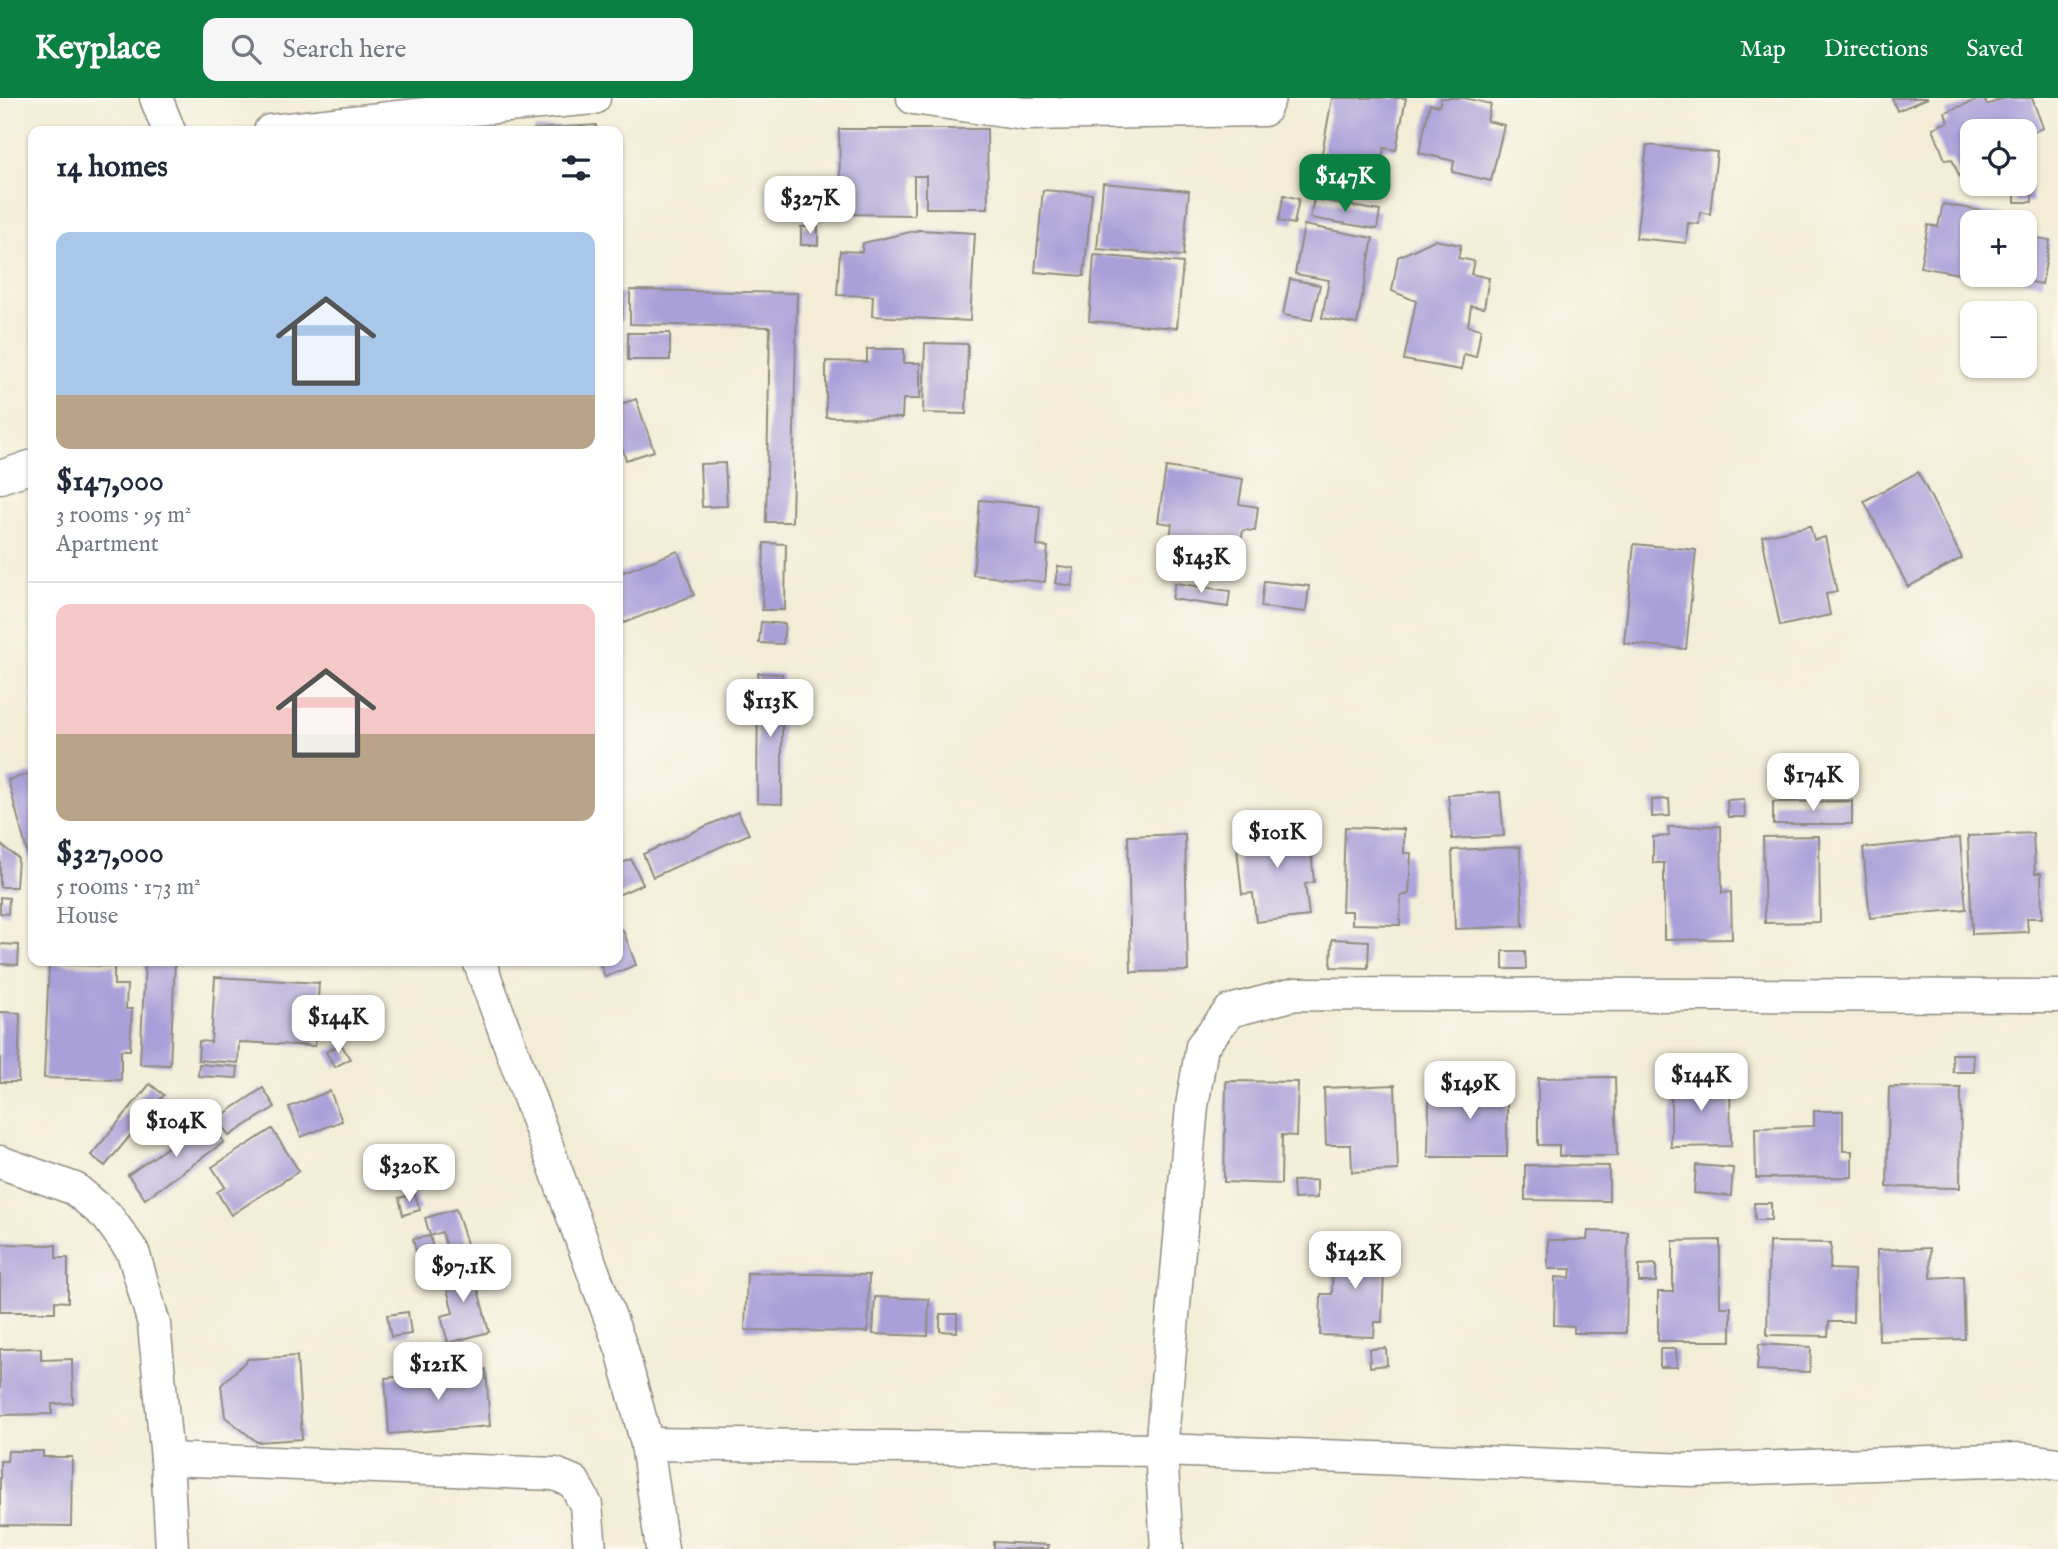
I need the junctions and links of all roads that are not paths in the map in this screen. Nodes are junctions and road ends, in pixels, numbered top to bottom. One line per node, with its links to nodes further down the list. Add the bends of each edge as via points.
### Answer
1 (156, 98): 5 (street)
2 (594, 98): 6 (street)
3 (913, 98): 4 (street, via 1024,114 1264,110)
4 (1269, 98)
5 (167, 126)
6 (319, 126)
7 (28, 468): 8 (street)
8 (0, 477)
9 (481, 966): 12 (street, via 622,1350)
10 (2058, 996): 13 (street, via 1295,994 1230,1011 1202,1046 1192,1106)
11 (0, 1162): 14 (street, via 75,1189 107,1216 133,1252 154,1324)
12 (647, 1444): 13 (street); 18 (street)
13 (1161, 1450): 15 (street, via 1691,1470 2022,1459); 19 (street)
14 (167, 1459): 16 (street); 17 (street, via 555,1474 574,1482 586,1506)
15 (2058, 1464)
16 (172, 1549)
17 (590, 1549)
18 (662, 1549)
19 (1167, 1549)

